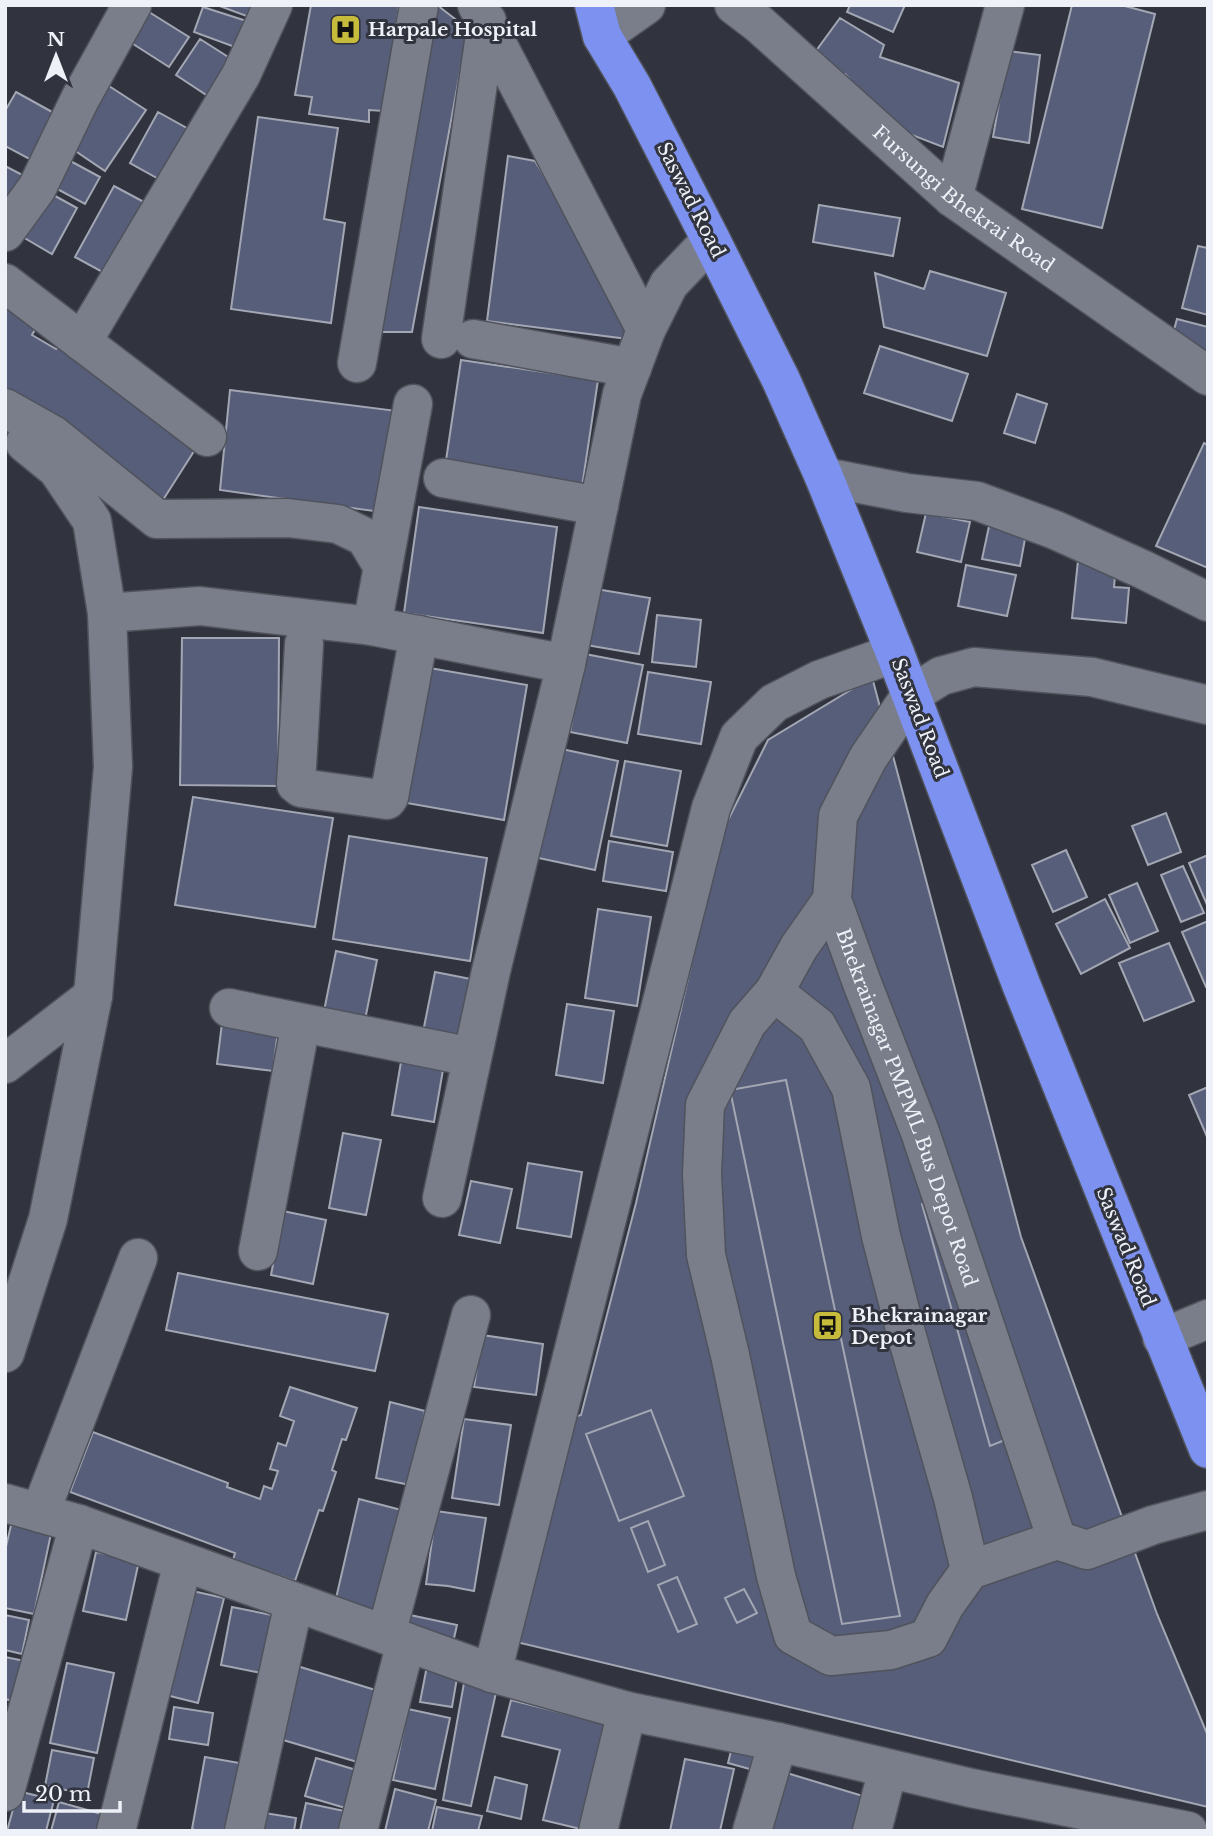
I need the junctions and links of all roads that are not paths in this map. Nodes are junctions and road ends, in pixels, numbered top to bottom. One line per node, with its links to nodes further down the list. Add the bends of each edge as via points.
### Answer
1 (132, 5): 10 (street, via 37,188)
2 (273, 5): 14 (street, via 240,75)
3 (419, 5): 15 (street)
4 (646, 5): 8 (street)
5 (1005, 5): 9 (street)
6 (484, 12): 13 (street); 16 (street, via 457,339)
7 (755, 12): 9 (street, Fursungi Bhekrai Road)
8 (598, 20): 11 (highway, Saswad Road)
9 (953, 198): 17 (street, Fursungi Bhekrai Road)
10 (5, 232)
11 (711, 240): 13 (street, via 669,284); 22 (highway, Saswad Road)
12 (5, 283): 14 (street)
13 (646, 330): 16 (street)
14 (82, 342): 21 (street)
15 (357, 363)
16 (632, 368): 24 (street)
17 (1208, 376)
18 (413, 404): 25 (street)
19 (5, 408): 25 (street, via 53,435 157,519 288,518 338,524 365,537)
20 (5, 426): 27 (street, via 57,469 92,520)
21 (207, 437)
22 (824, 477): 26 (street, via 977,501 1055,530); 31 (highway, Saswad Road)
23 (443, 478): 24 (street)
24 (598, 506): 32 (street)
25 (383, 567): 28 (street)
26 (1208, 602)
27 (107, 613): 28 (street, via 200,606); 37 (street, via 113,767)
28 (372, 625): 29 (street)
29 (419, 635): 30 (street, via 387,800 296,784); 32 (street)
30 (304, 644)
31 (895, 653): 33 (highway, Saswad Road); 58 (street, via 819,680 774,703 739,737 711,808)
32 (566, 664): 40 (street)
33 (911, 695): 34 (street, via 941,676 974,667 1092,677); 35 (street, Bhekrainagar PMPML Bus Depot Road, via 867,758 838,816); 47 (highway, Saswad Road)
34 (1208, 705)
35 (832, 900): 36 (street); 53 (street, Bhekrainagar PMPML Bus Depot Road, via 920,1132)
36 (775, 992): 55 (street, via 817,1026 851,1088 881,1236); 55 (street, via 747,1023 705,1105 702,1174 706,1255 793,1635 831,1656 891,1650 928,1638)
37 (93, 996): 41 (street); 48 (street, via 48,1219)
38 (229, 1008): 39 (street)
39 (301, 1023): 40 (street); 43 (street)
40 (472, 1057): 42 (street)
41 (5, 1064)
42 (442, 1198)
43 (258, 1251)
44 (138, 1258): 50 (street)
45 (471, 1315): 57 (street)
46 (1208, 1319): 47 (street)
47 (1163, 1338): 49 (highway, Saswad Road)
48 (5, 1353)
49 (1208, 1449)
50 (22, 1508): 52 (street)
51 (1208, 1510): 53 (street, via 1087,1550)
52 (79, 1524): 54 (street); 62 (street)
53 (1057, 1539): 55 (street)
54 (183, 1562): 56 (street); 64 (street)
55 (970, 1570)
56 (294, 1602): 57 (street); 65 (street)
57 (396, 1639): 58 (street); 66 (street)
58 (492, 1673): 59 (street)
59 (627, 1711): 60 (street); 67 (street)
60 (778, 1742): 61 (street); 68 (street)
61 (888, 1769): 63 (street, via 971,1788); 69 (street)
62 (5, 1792)
63 (1050, 1818): 70 (street)
64 (116, 1831)
65 (244, 1831)
66 (358, 1831)
67 (598, 1831)
68 (752, 1831)
69 (872, 1831)
70 (1188, 1831)

